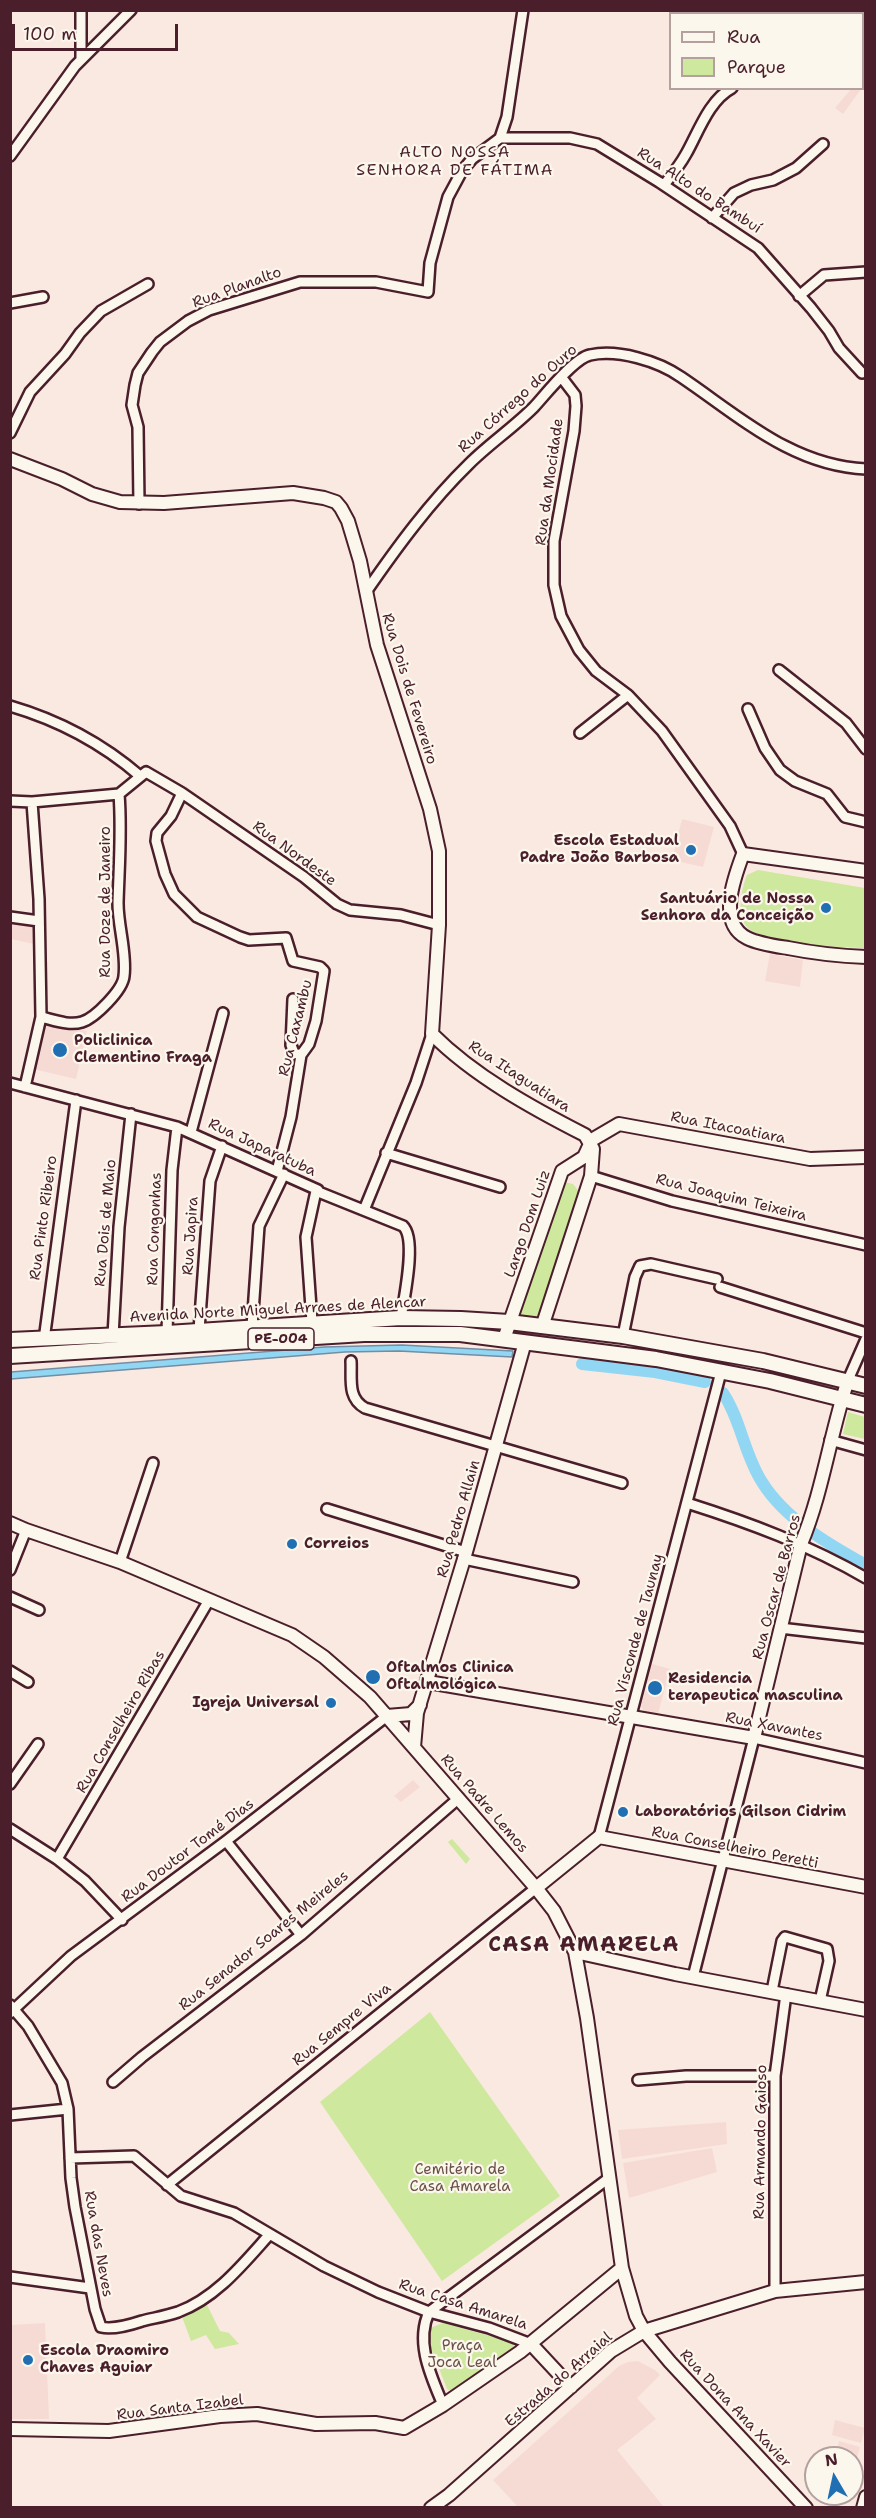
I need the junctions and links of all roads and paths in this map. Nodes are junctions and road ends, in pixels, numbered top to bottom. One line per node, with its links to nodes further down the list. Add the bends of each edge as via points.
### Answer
1 (81, 10): 4 (street)
2 (130, 10): 4 (street)
3 (523, 10): 6 (street, via 507,117)
4 (81, 59): 8 (street)
5 (728, 90): 9 (street, via 709,111)
6 (500, 138): 9 (street, Rua Alto do Bambuí, via 570,138 597,144); 21 (street, Rua Planalto, via 467,165 448,197 430,263 428,292 376,282 300,282 209,310 188,321 156,347 144,363 132,405 138,427)
7 (823, 144): 10 (street, via 796,168 734,193)
8 (10, 156)
9 (664, 185): 10 (street, Rua Alto do Bambuí)
10 (712, 218): 13 (street, Rua Alto do Bambuí, via 758,248)
11 (866, 272): 13 (street, via 824,275)
12 (148, 284): 18 (street, via 101,311 80,333 30,392)
13 (799, 296): 16 (street, Rua Alto do Bambuí)
14 (43, 297): 15 (street)
15 (10, 303)
16 (862, 373)
17 (562, 378): 20 (street, Rua Córrego do Ouro, via 590,355 653,362 786,448 824,463); 22 (street, Rua Córrego do Ouro, via 457,476 395,550); 24 (street, Rua da Mocidade, via 575,395 576,406 555,533 555,593 561,616 579,650 596,671)
18 (10, 433)
19 (10, 459): 21 (street, Rua Dois de Fevereiro, via 92,494)
20 (866, 469)
21 (139, 504): 22 (street, Rua Dois de Fevereiro, via 278,493 311,495 336,502 348,521)
22 (366, 592): 39 (street, Rua Dois de Fevereiro, via 377,645 434,822 439,851)
23 (779, 670): 28 (street, via 846,723)
24 (628, 695): 27 (street); 35 (street, Rua da Mocidade, via 662,732 730,826)
25 (10, 706): 29 (street, Rua Nordeste, via 103,747)
26 (748, 709): 34 (street, via 765,748 780,770 827,794 845,817)
27 (580, 733)
28 (866, 749)
29 (143, 774): 30 (street, Rua Nordeste); 31 (street)
30 (182, 793): 39 (street, Rua Nordeste, via 337,904 350,910 400,915); 45 (street, Rua Caxambu, via 171,816 157,832 156,842 174,894 196,917 240,937 286,938 292,960 323,969 314,1031)
31 (119, 794): 33 (street); 43 (street, Rua Doze de Janeiro, via 122,844 118,916 123,982 95,1014 82,1022 63,1023)
32 (10, 801): 33 (street)
33 (32, 802): 38 (street)
34 (866, 822)
35 (743, 854): 36 (street); 40 (street, via 730,905 734,922 746,938 809,952)
36 (866, 871)
37 (10, 917): 38 (street)
38 (39, 921): 43 (street)
39 (439, 925): 44 (street, Rua Dois de Fevereiro)
40 (866, 957)
41 (293, 999): 45 (street, via 291,1045 294,1053)
42 (223, 1013): 51 (street)
43 (41, 1017): 47 (street)
44 (432, 1034): 52 (street, Rua Itaguatiara, via 485,1076 585,1135); 54 (street, Rua Dois de Fevereiro)
45 (301, 1055): 57 (street, Rua Caxambu)
46 (10, 1083): 47 (street, Rua Japaratuba)
47 (25, 1087): 48 (street, Rua Japaratuba)
48 (76, 1100): 49 (street, Rua Japaratuba); 76 (street, Rua Pinto Ribeiro)
49 (131, 1114): 50 (street, Rua Japaratuba); 71 (street, Rua Dois de Maio)
50 (177, 1127): 51 (street, Rua Japaratuba); 69 (street, Rua Congonhas)
51 (191, 1132): 53 (street, Rua Japaratuba)
52 (590, 1142): 55 (street, Rua Itacoatiara, via 619,1124 810,1159); 56 (street, Largo Dom Luiz, via 584,1157); 58 (street)
53 (222, 1146): 57 (street, Rua Japaratuba); 68 (street, Rua Japira, via 210,1181)
54 (386, 1153): 59 (street); 61 (street, Rua Dois de Fevereiro)
55 (866, 1157)
56 (564, 1168): 58 (street); 65 (street, Largo Dom Luiz)
57 (280, 1172): 60 (street, Rua Japaratuba); 66 (street, Rua Caxambu, via 259,1226)
58 (591, 1176): 62 (street, Rua Joaquim Teixeira, via 672,1201); 67 (street)
59 (500, 1187)
60 (316, 1191): 61 (street, Rua Japaratuba); 64 (street, via 306,1237)
61 (364, 1210): 63 (street, Rua Japaratuba, via 403,1226 409,1235)
62 (866, 1245)
63 (401, 1318): 64 (main road, Avenida Norte Miguel Arraes de Alencar / PE-004); 65 (main road, Avenida Norte Miguel Arraes de Alencar / PE-004)
64 (312, 1322): 66 (main road, Avenida Norte Miguel Arraes de Alencar / PE-004)
65 (509, 1322): 67 (main road, Avenida Norte Miguel Arraes de Alencar / PE-004); 73 (street, Largo Dom Luiz)
66 (252, 1327): 68 (main road, Avenida Norte Miguel Arraes de Alencar / PE-004)
67 (542, 1327): 72 (main road, Avenida Norte Miguel Arraes de Alencar / PE-004)
68 (199, 1330): 69 (main road, Avenida Norte Miguel Arraes de Alencar / PE-004)
69 (167, 1333): 71 (main road, Avenida Norte Miguel Arraes de Alencar / PE-004)
70 (866, 1333): 72 (street, via 651,1264 640,1266 635,1276)
71 (112, 1336): 76 (main road, Avenida Norte Miguel Arraes de Alencar / PE-004)
72 (623, 1336): 81 (main road, Avenida Norte Miguel Arraes de Alencar / PE-004)
73 (504, 1339): 77 (main road, Avenida Norte Miguel Arraes de Alencar / PE-004); 78 (main road, Avenida Norte Miguel Arraes de Alencar / PE-004, via 437,1333 364,1334)
74 (866, 1339): 81 (street)
75 (10, 1340): 76 (main road, Avenida Norte Miguel Arraes de Alencar / PE-004)
76 (44, 1340)
77 (525, 1342): 80 (main road, Avenida Norte Miguel Arraes de Alencar / PE-004, via 656,1359); 86 (street, Rua Pedro Allain)
78 (10, 1356)
79 (351, 1361): 86 (street, via 354,1400 365,1408)
80 (721, 1372): 83 (main road, Avenida Norte Miguel Arraes de Alencar / PE-004); 90 (street, Rua Visconde de Taunay)
81 (848, 1380): 82 (main road, Avenida Norte Miguel Arraes de Alencar / PE-004); 83 (street, Rua Oscar de Barros)
82 (866, 1386)
83 (842, 1398): 84 (main road, Avenida Norte Miguel Arraes de Alencar / PE-004); 85 (street, Rua Oscar de Barros)
84 (866, 1405)
85 (830, 1440): 87 (street); 94 (street, Rua Oscar de Barros)
86 (495, 1447): 89 (street); 95 (street, Rua Pedro Allain)
87 (866, 1450)
88 (153, 1463): 96 (street)
89 (622, 1483)
90 (687, 1503): 94 (street); 109 (street, Rua Visconde de Taunay)
91 (327, 1509): 95 (street)
92 (10, 1523): 93 (street, Rua Padre Lemos)
93 (26, 1530): 96 (street, Rua Padre Lemos); 97 (street)
94 (803, 1540): 98 (street); 103 (street, Rua Oscar de Barros)
95 (465, 1556): 99 (street); 106 (street, Rua Pedro Allain)
96 (120, 1562): 101 (street, Rua Padre Lemos)
97 (10, 1570)
98 (866, 1578)
99 (573, 1582)
100 (10, 1597): 102 (street)
101 (210, 1600): 110 (street, Rua Padre Lemos, via 292,1635 324,1657); 120 (street, Rua Conselheiro Ribas)
102 (39, 1610)
103 (780, 1629): 104 (street); 111 (street, Rua Oscar de Barros)
104 (866, 1638)
105 (10, 1671): 107 (street)
106 (428, 1682): 108 (street, Rua Pedro Allain); 109 (street, Rua Xavantes)
107 (28, 1683)
108 (421, 1704): 110 (street, via 411,1714); 113 (street, Rua Pedro Allain)
109 (631, 1715): 111 (street, Rua Xavantes); 118 (street, Rua Visconde de Taunay)
110 (387, 1716): 113 (street, Rua Padre Lemos); 119 (street, Rua Doutor Tomé Dias)
111 (754, 1738): 114 (street, Rua Xavantes); 121 (street, Rua Oscar de Barros)
112 (38, 1744): 115 (street)
113 (414, 1747): 116 (street, Rua Padre Lemos)
114 (866, 1763)
115 (10, 1784)
116 (459, 1798): 123 (street, Rua Padre Lemos); 125 (street, Rua Senador Soares Meireles)
117 (10, 1829): 120 (street)
118 (599, 1837): 121 (street, Rua Conselheiro Peretti); 123 (street)
119 (226, 1841): 124 (street, Rua Doutor Tomé Dias); 125 (street)
120 (57, 1859): 124 (street, via 85,1881)
121 (721, 1860): 122 (street, Rua Conselheiro Peretti); 127 (street, Rua Oscar de Barros)
122 (866, 1887)
123 (536, 1888): 126 (street, Rua Padre Lemos, via 554,1911); 140 (street, Rua Sempre Viva)
124 (122, 1920): 131 (street, Rua Doutor Tomé Dias, via 71,1956)
125 (301, 1935): 135 (street, Rua Senador Soares Meireles)
126 (575, 1952): 127 (street); 139 (street, Rua Padre Lemos)
127 (693, 1977): 128 (street)
128 (772, 1991): 129 (street); 130 (street, via 785,1937 827,1949 829,1960)
129 (786, 1994): 130 (street); 133 (street, Rua Armando Gaioso)
130 (820, 2001): 132 (street)
131 (12, 2009): 136 (street, Rua das Neves, via 50,2060 62,2083)
132 (866, 2010)
133 (775, 2076): 134 (street); 146 (street, Rua Armando Gaioso)
134 (638, 2080)
135 (113, 2082)
136 (68, 2109): 137 (street); 138 (street, Rua das Neves)
137 (10, 2115)
138 (70, 2158): 140 (street, via 134,2157); 145 (street, Rua das Neves)
139 (609, 2178): 142 (street, Rua Padre Lemos); 147 (street)
140 (167, 2185): 141 (street, Rua Casa Amarela, via 181,2196 234,2213)
141 (269, 2235): 145 (street, Rua das Neves, via 238,2270 204,2299 178,2312 101,2327); 147 (street, Rua Casa Amarela, via 378,2292)
142 (622, 2268): 148 (street, Rua Padre Lemos); 149 (street, Rua Santa Izabel)
143 (10, 2277): 145 (street)
144 (866, 2282): 146 (street, Estrada do Arraial)
145 (90, 2288)
146 (776, 2291): 148 (street, Estrada do Arraial)
147 (429, 2312): 149 (street, Rua Casa Amarela); 151 (street, via 424,2327 424,2354)
148 (644, 2331): 150 (street, Estrada do Arraial, via 611,2351); 155 (street, Rua Dona Ana Xavier)
149 (531, 2344): 150 (street, Rua Casa Amarela); 151 (street, Rua Santa Izabel)
150 (572, 2387): 154 (street, Estrada do Arraial)
151 (443, 2405): 152 (street, Rua Santa Izabel, via 404,2427 316,2424 257,2414 109,2431)
152 (10, 2429)
153 (866, 2497): 156 (street)
154 (436, 2506)
155 (806, 2508)
156 (863, 2508)

